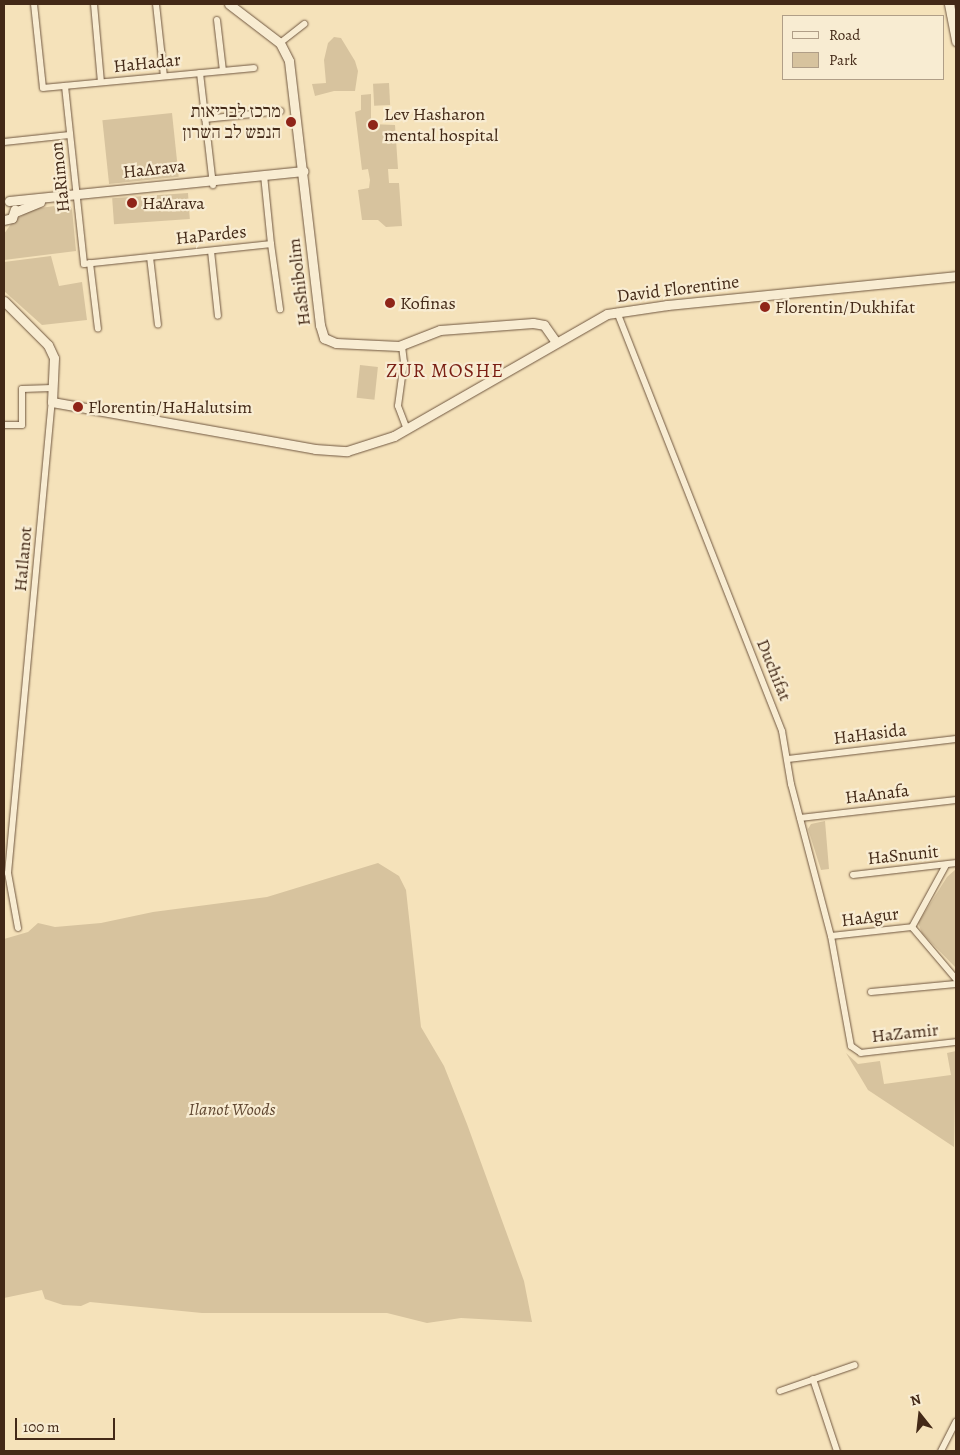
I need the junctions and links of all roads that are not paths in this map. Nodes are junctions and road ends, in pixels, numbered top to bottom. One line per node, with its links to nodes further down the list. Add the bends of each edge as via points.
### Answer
1 (34, 4): 15 (street, HaHadar, via 43,88)
2 (94, 4): 14 (street)
3 (156, 4): 13 (street)
4 (229, 4): 9 (street, HaShibolim)
5 (949, 4): 8 (street)
6 (217, 20): 11 (street)
7 (304, 24): 9 (street)
8 (956, 41)
9 (280, 44): 20 (street, HaShibolim, via 292,71)
10 (254, 68): 11 (street, HaHadar)
11 (223, 71): 12 (street, HaHadar)
12 (200, 73): 13 (street, HaHadar); 17 (street)
13 (164, 76): 14 (street, HaHadar)
14 (101, 82): 15 (street, HaHadar)
15 (65, 86): 18 (street, HaRimon)
16 (281, 111): 17 (street)
17 (205, 119): 22 (street)
18 (70, 135): 19 (street); 23 (street, HaRimon)
19 (4, 142)
20 (303, 173): 21 (street, HaArava); 38 (street, HaShibolim, via 322,335 336,344)
21 (264, 177): 22 (street, HaArava); 26 (street, HaPardes)
22 (212, 182): 23 (street, HaArava)
23 (77, 196): 24 (street, HaArava); 25 (street, HaArava, via 34,203); 29 (street, HaRimon)
24 (6, 201): 25 (street)
25 (8, 219)
26 (271, 244): 27 (street, HaPardes); 32 (street)
27 (211, 251): 28 (street, HaPardes); 34 (street)
28 (150, 257): 29 (street, HaPardes); 35 (street)
29 (87, 264): 36 (street, HaRimon)
30 (956, 276): 33 (street, David Florentine)
31 (4, 301): 39 (street, via 48,345 54,358)
32 (280, 309)
33 (617, 312): 37 (street, David Florentine, via 590,322); 44 (street, Duchifat, via 779,722)
34 (218, 316)
35 (158, 325)
36 (98, 329)
37 (556, 342): 38 (street, HaShibolim, via 544,325 533,323 440,330); 42 (street, David Florentine)
38 (402, 346): 42 (street, via 404,362 398,406)
39 (52, 388): 40 (street); 41 (street, via 22,390 22,425)
40 (52, 402): 42 (street, David Florentine, via 332,451 360,449); 51 (street, HaIlanot, via 8,873)
41 (4, 425)
42 (407, 429)
43 (956, 738): 44 (street, HaHasida)
44 (788, 759): 46 (street, Duchifat)
45 (956, 800): 46 (street, HaAnafa)
46 (800, 818): 52 (street, Duchifat)
47 (956, 863): 48 (street, HaSnunit)
48 (946, 865): 49 (street, HaSnunit); 50 (street)
49 (854, 875)
50 (912, 927): 52 (street, HaAgur); 53 (street)
51 (18, 928)
52 (831, 936): 57 (street, Duchifat, via 850,1042)
53 (956, 979)
54 (956, 984): 55 (street)
55 (871, 992)
56 (956, 1042): 57 (street, HaZamir)
57 (857, 1052)
58 (854, 1364): 59 (street)
59 (813, 1379): 60 (street); 62 (street)
60 (780, 1391)
61 (956, 1422): 63 (street)
62 (837, 1451)
63 (941, 1451)

